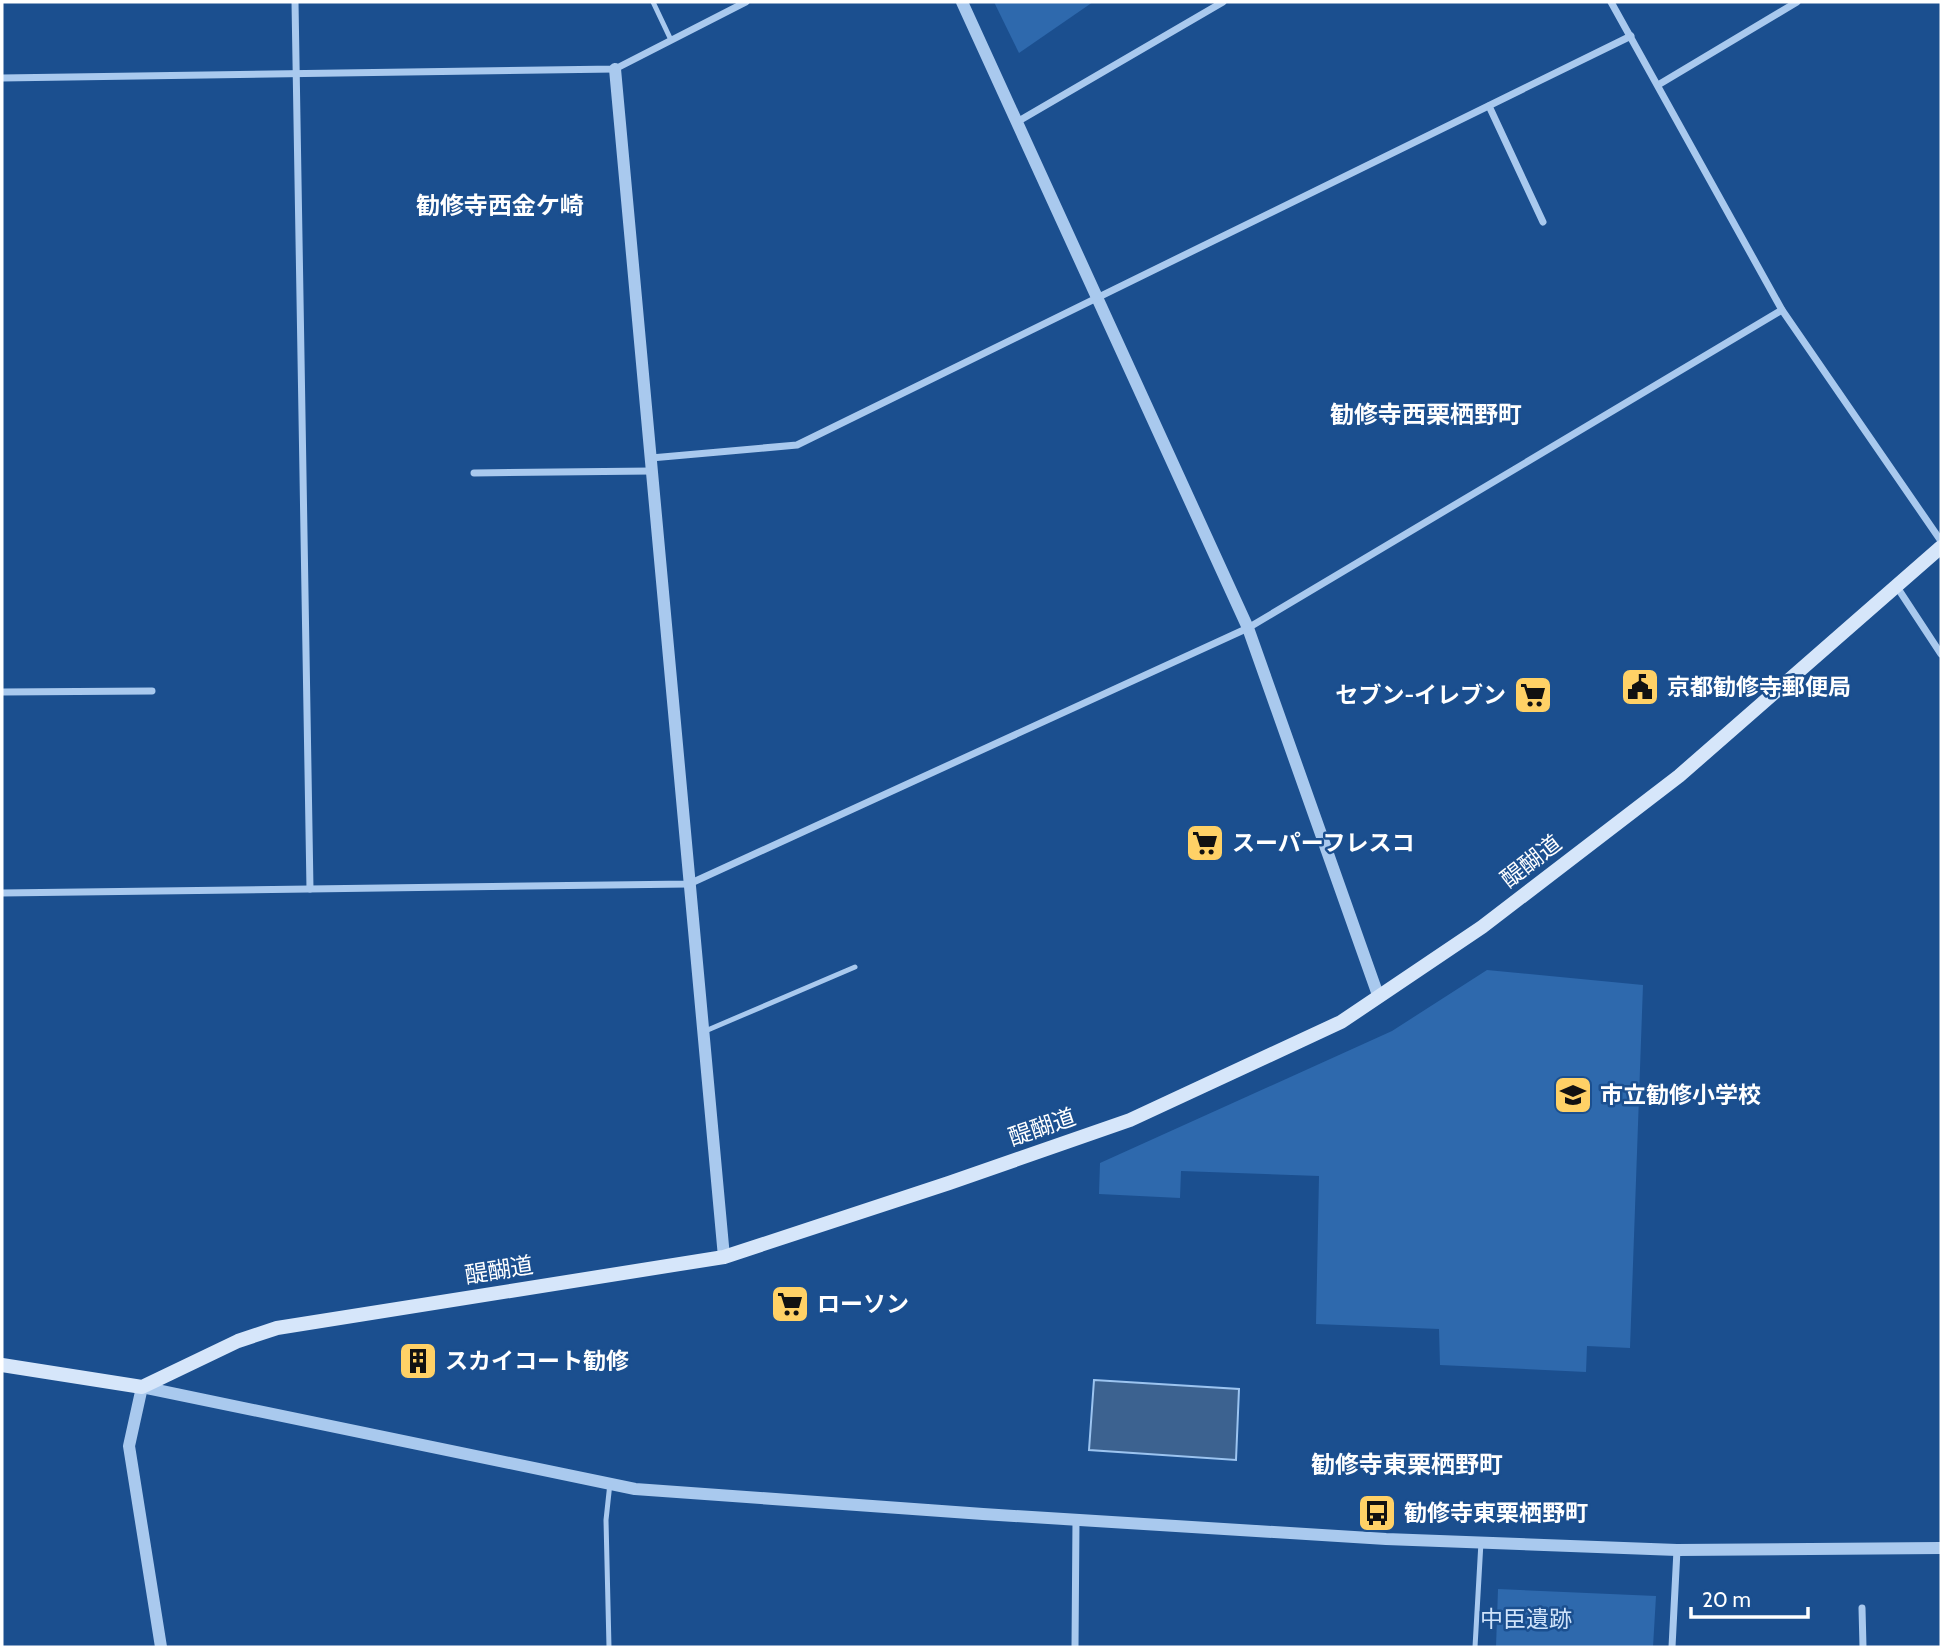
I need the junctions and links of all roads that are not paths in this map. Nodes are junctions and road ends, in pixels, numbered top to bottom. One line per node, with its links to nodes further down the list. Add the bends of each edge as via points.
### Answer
1 (295, 2): 11 (street)
2 (653, 2): 9 (lane)
3 (746, 2): 9 (street)
4 (962, 2): 15 (street)
5 (1223, 2): 15 (street)
6 (1611, 2): 8 (street)
7 (1797, 2): 13 (street)
8 (1631, 36): 13 (street); 14 (street)
9 (671, 40): 10 (street)
10 (615, 69): 11 (street); 19 (street)
11 (295, 74): 12 (street); 29 (street)
12 (2, 78)
13 (1658, 85): 18 (street)
14 (1489, 106): 16 (street); 17 (street)
15 (1017, 122): 17 (street)
16 (1543, 222)
17 (1097, 298): 19 (street, via 797,445); 24 (street)
18 (1782, 310): 21 (street); 24 (street)
19 (651, 465): 20 (street); 28 (street)
20 (474, 474)
21 (1941, 541)
22 (1941, 547): 23 (main road, 醍醐道)
23 (1896, 586): 25 (street); 32 (main road, 醍醐道, via 1679,776 1482,927)
24 (1248, 628): 28 (street); 32 (street)
25 (1941, 654)
26 (152, 691): 27 (street)
27 (2, 692)
28 (689, 884): 29 (street); 33 (street)
29 (310, 889): 30 (street)
30 (2, 893)
31 (855, 967): 33 (lane)
32 (1378, 995): 34 (main road, 醍醐道, via 1341,1022 1130,1121)
33 (703, 1032): 34 (street)
34 (724, 1257): 36 (main road, 醍醐道, via 277,1328 238,1341)
35 (2, 1365): 36 (main road)
36 (142, 1387): 37 (street); 43 (street, via 129,1446)
37 (610, 1483): 38 (street, via 635,1489); 44 (lane, via 606,1520)
38 (1076, 1520): 39 (street); 45 (street)
39 (1480, 1542): 41 (street); 46 (lane)
40 (1941, 1548): 41 (street)
41 (1677, 1550): 47 (street)
42 (1862, 1608): 48 (street)
43 (161, 1647)
44 (609, 1647)
45 (1075, 1647)
46 (1475, 1647)
47 (1672, 1647)
48 (1863, 1647)

